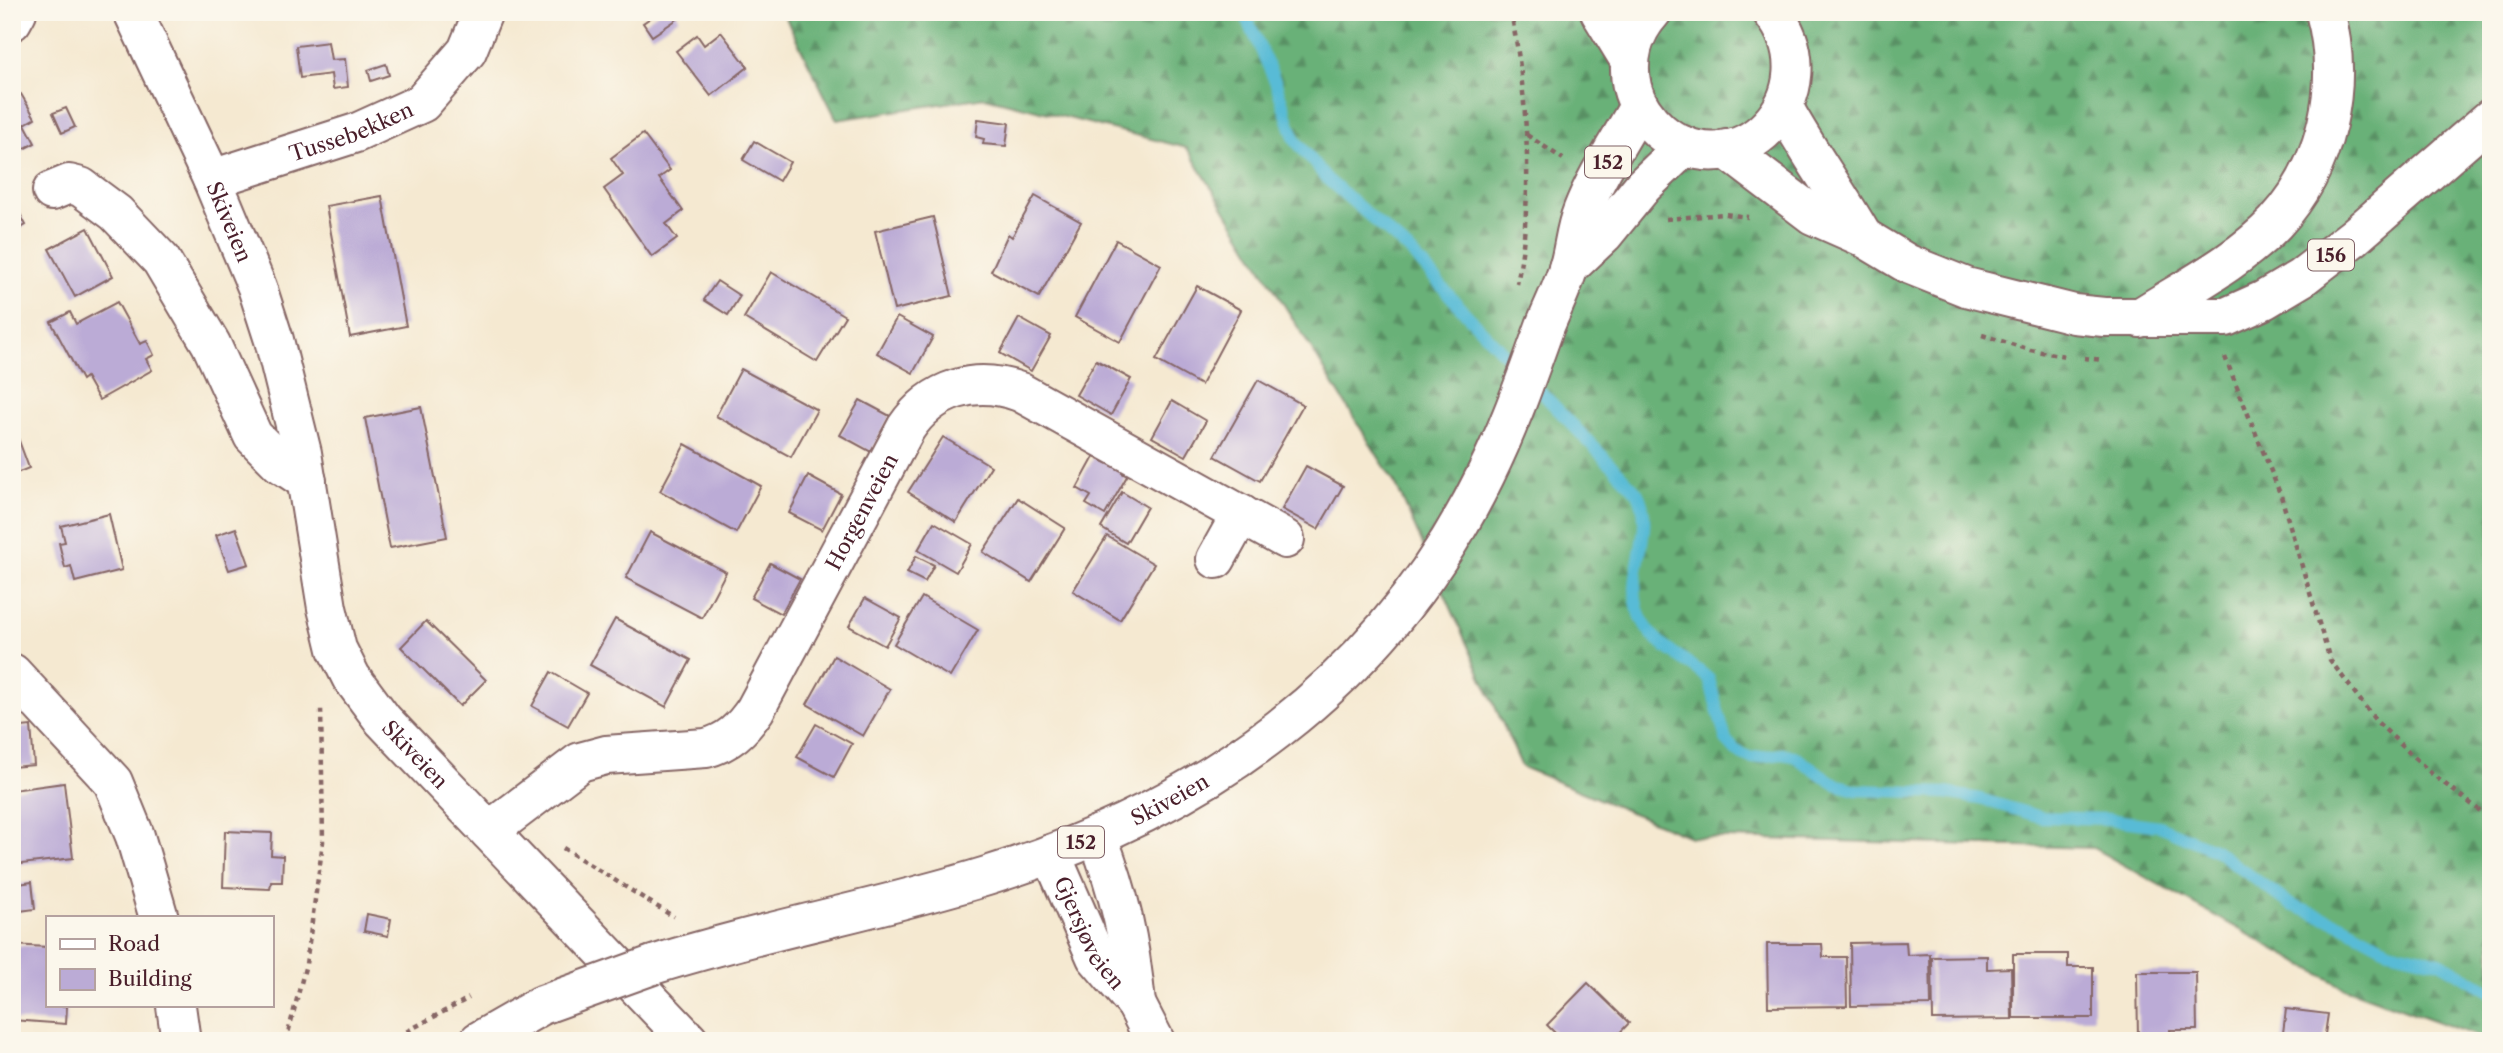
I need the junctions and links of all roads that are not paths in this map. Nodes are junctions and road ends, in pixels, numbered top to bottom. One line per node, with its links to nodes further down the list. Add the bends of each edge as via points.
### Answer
1 (17, 12): 8 (main road)
2 (133, 12): 15 (main road, Skiveien)
3 (483, 12): 15 (main road, Tussebekken, via 467,51 422,103 356,134)
4 (1600, 12): 9 (main road, 152)
5 (1651, 12): 9 (main road, 152, via 1638,32)
6 (1772, 12): 11 (main road, 152, via 1791,45 1794,66)
7 (2325, 12): 19 (main road, via 2334,80 2328,122 2300,191 2275,223 2245,250)
8 (12, 21)
9 (1630, 61): 10 (main road, 152)
10 (1639, 106): 13 (main road, 152, via 1651,123); 17 (main road, 152, via 1597,181)
11 (1784, 107): 14 (main road, 152, via 1759,135); 18 (main road)
12 (2491, 118): 19 (main road, 156, via 2354,237 2264,300 2226,317)
13 (1685, 146): 14 (main road, 152); 17 (main road, 152, via 1628,202)
14 (1726, 149): 18 (main road, 156, via 1813,215)
15 (212, 179): 20 (main road, Skiveien, via 274,340)
16 (52, 191): 20 (main road, via 69,184 81,187 147,243 211,344 253,436)
17 (1592, 227): 26 (main road, Skiveien / 152, via 1568,268 1485,477 1428,572 1398,611 1344,671 1235,763 1172,801)
18 (1863, 237): 19 (main road, 156, via 1918,268 2004,299 2074,314)
19 (2139, 318)
20 (307, 481): 25 (main road, Skiveien, via 327,608 343,664 383,720)
21 (1241, 514): 22 (main road, Horgenveien); 23 (main road); 25 (main road, Horgenveien, via 1020,392 984,383 955,388 928,405 906,428 755,710 740,730 706,748 606,755 580,762)
22 (1285, 539)
23 (1216, 558)
24 (12, 673): 28 (main road, via 113,782 128,815)
25 (498, 824): 33 (main road, Skiveien)
26 (1097, 835): 27 (main road, Skiveien / 152); 29 (main road, Gjersjøveien, via 1123,911)
27 (1051, 854): 29 (main road, Gjersjøveien, via 1096,957); 32 (main road, Skiveien / 152, bridge, via 986,876 653,965 542,1005)
28 (158, 916)
29 (1136, 1004): 34 (main road, Gjersjøveien)
30 (176, 1007): 31 (main road)
31 (181, 1041)
32 (479, 1041)
33 (689, 1041)
34 (1156, 1041)

